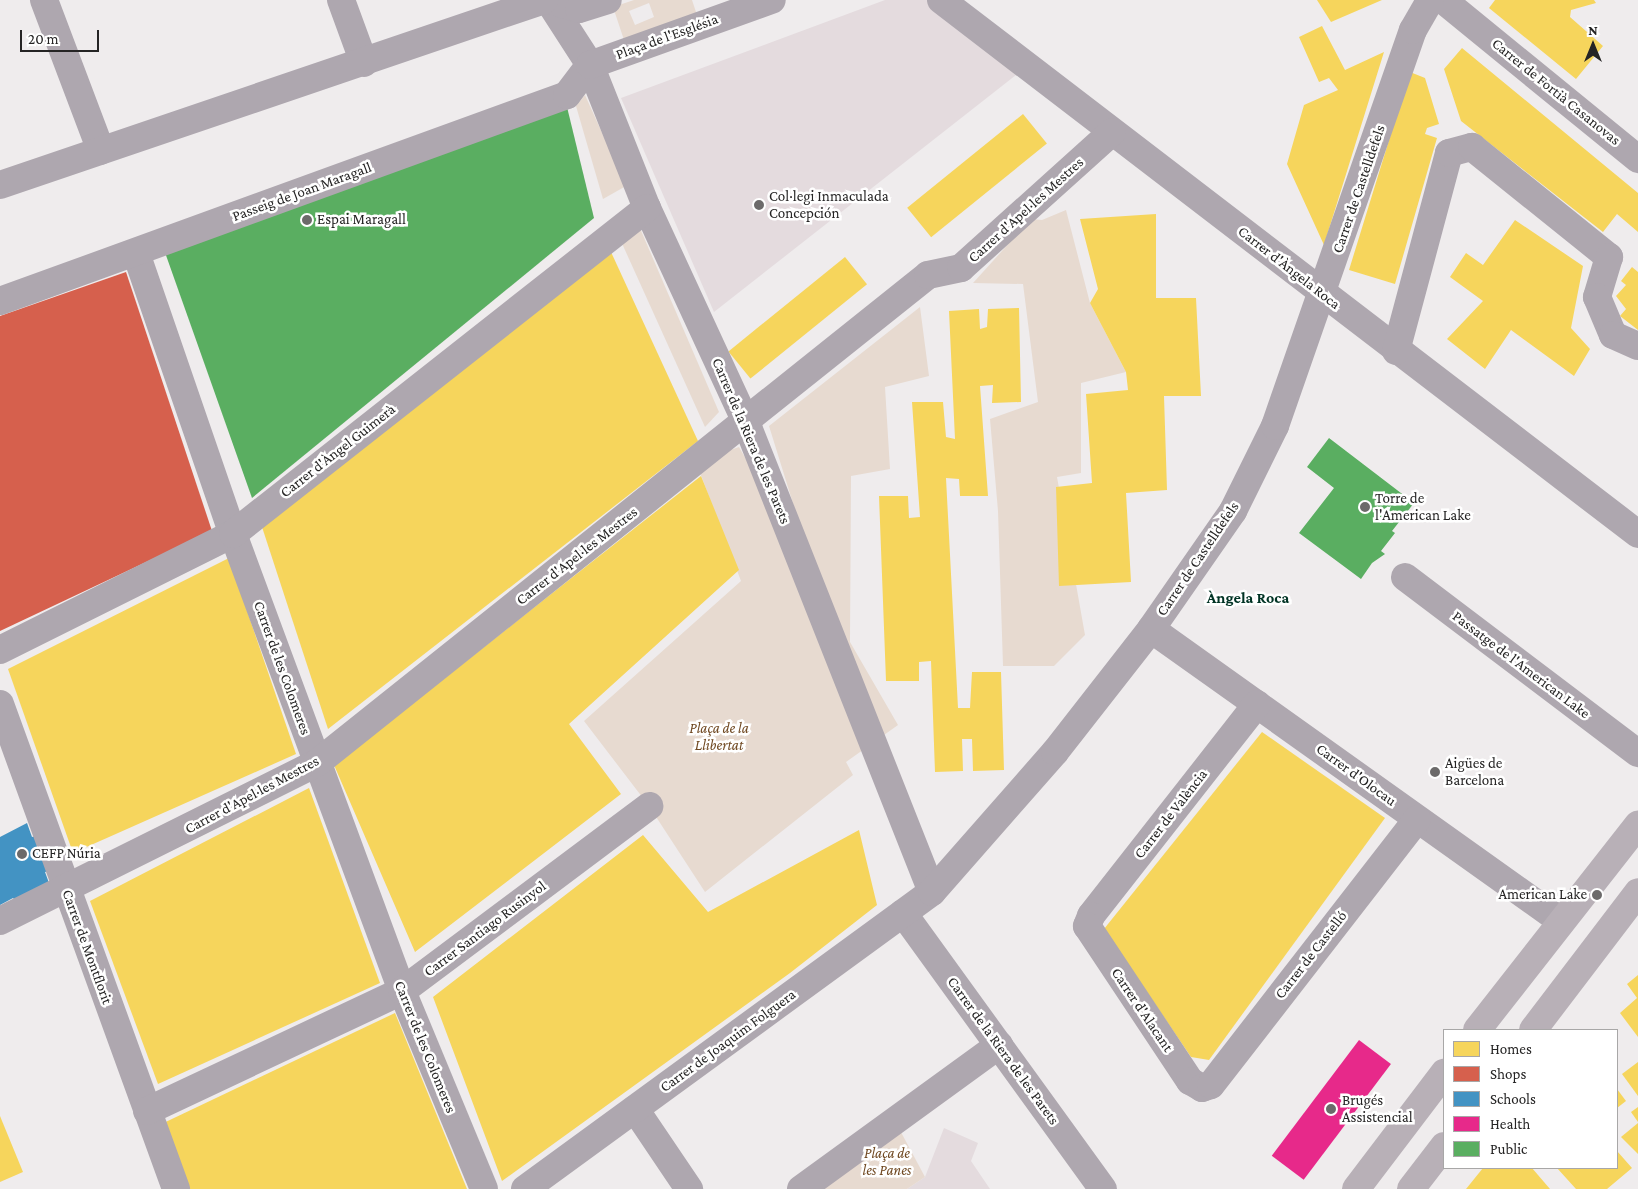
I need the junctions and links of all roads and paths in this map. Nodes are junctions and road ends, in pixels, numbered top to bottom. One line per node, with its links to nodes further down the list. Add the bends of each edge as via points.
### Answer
1 (44, 0): 12 (street)
2 (341, 0): 9 (street)
3 (547, 0): 4 (street, via 579,9); 9 (street); 10 (street, Carrer de la Riera de les Parets)
4 (608, 0)
5 (772, 0): 10 (street, Plaça de l'Església)
6 (941, 0): 11 (street, Carrer d'Àngela Roca)
7 (1430, 0): 17 (street, Carrer de Castelldefels, via 1413,30)
8 (1443, 0): 13 (street, Carrer de Fortià Casanovas)
9 (364, 63): 12 (street)
10 (590, 65): 15 (street, Carrer de la Riera de les Parets); 16 (street, Passeig de Joan Maragall, via 567,95)
11 (1112, 132): 17 (street, Carrer d'Àngela Roca); 21 (street, Carrer d'Apel·les Mestres, via 961,268 928,276)
12 (101, 151): 14 (street)
13 (1638, 159)
14 (0, 185)
15 (647, 208): 21 (street, Carrer de la Riera de les Parets); 22 (street, Carrer d'Àngel Guimerà)
16 (136, 254): 18 (street, Passeig de Joan Maragall); 22 (street, Carrer de les Colomeres)
17 (1323, 295): 20 (street, Carrer d'Àngela Roca); 25 (street, Carrer de Castelldefels, via 1275,426 1233,510)
18 (0, 301)
19 (1638, 346): 20 (street, via 1613,335 1597,298 1609,256 1472,147 1449,153)
20 (1396, 351): 23 (street, Carrer d'Àngela Roca)
21 (746, 422): 30 (street, Carrer d'Apel·les Mestres); 35 (street, Carrer de la Riera de les Parets)
22 (233, 534): 26 (street, Carrer d'Àngel Guimerà); 30 (street, Carrer de les Colomeres)
23 (1638, 534)
24 (1405, 577): 29 (street, Passatge de l'American Lake)
25 (1151, 629): 28 (street, Carrer d'Olocau); 35 (street, Carrer de Castelldefels, via 1055,752)
26 (0, 650)
27 (0, 704): 34 (street, Carrer de Montflorit)
28 (1257, 704): 32 (street, Carrer d'Olocau); 40 (street, Carrer de València, via 1091,916)
29 (1638, 753)
30 (317, 763): 34 (street, Carrer d'Apel·les Mestres); 41 (street, Carrer de les Colomeres)
31 (649, 806): 41 (street, Carrer Santiago Rusinyol)
32 (1417, 819): 39 (street, Carrer d'Olocau); 46 (street, Carrer de Castelló, via 1211,1085)
33 (1638, 825): 39 (street)
34 (66, 890): 38 (street, Carrer d'Apel·les Mestres); 48 (street, Carrer de Montflorit)
35 (932, 892): 37 (street, Carrer de Joaquim Folguera)
36 (1638, 892): 43 (street)
37 (903, 913): 44 (street, Carrer de la Riera de les Parets); 47 (street, Carrer de Joaquim Folguera)
38 (0, 921)
39 (1561, 921): 42 (street)
40 (1088, 926): 46 (street, Carrer d'Alacant, via 1190,1081)
41 (402, 991): 48 (street, Carrer Santiago Rusinyol); 51 (street, Carrer de les Colomeres)
42 (1478, 1029)
43 (1534, 1029)
44 (998, 1045): 54 (street); 55 (street, Carrer de la Riera de les Parets)
45 (1443, 1074): 56 (street)
46 (1202, 1088)
47 (635, 1109): 52 (street, Carrer de Joaquim Folguera); 53 (street)
48 (147, 1112): 50 (street, Carrer de Montflorit)
49 (1443, 1147): 57 (street)
50 (176, 1189)
51 (484, 1189)
52 (525, 1189)
53 (689, 1189)
54 (801, 1189)
55 (1103, 1189)
56 (1356, 1189)
57 (1412, 1189)

